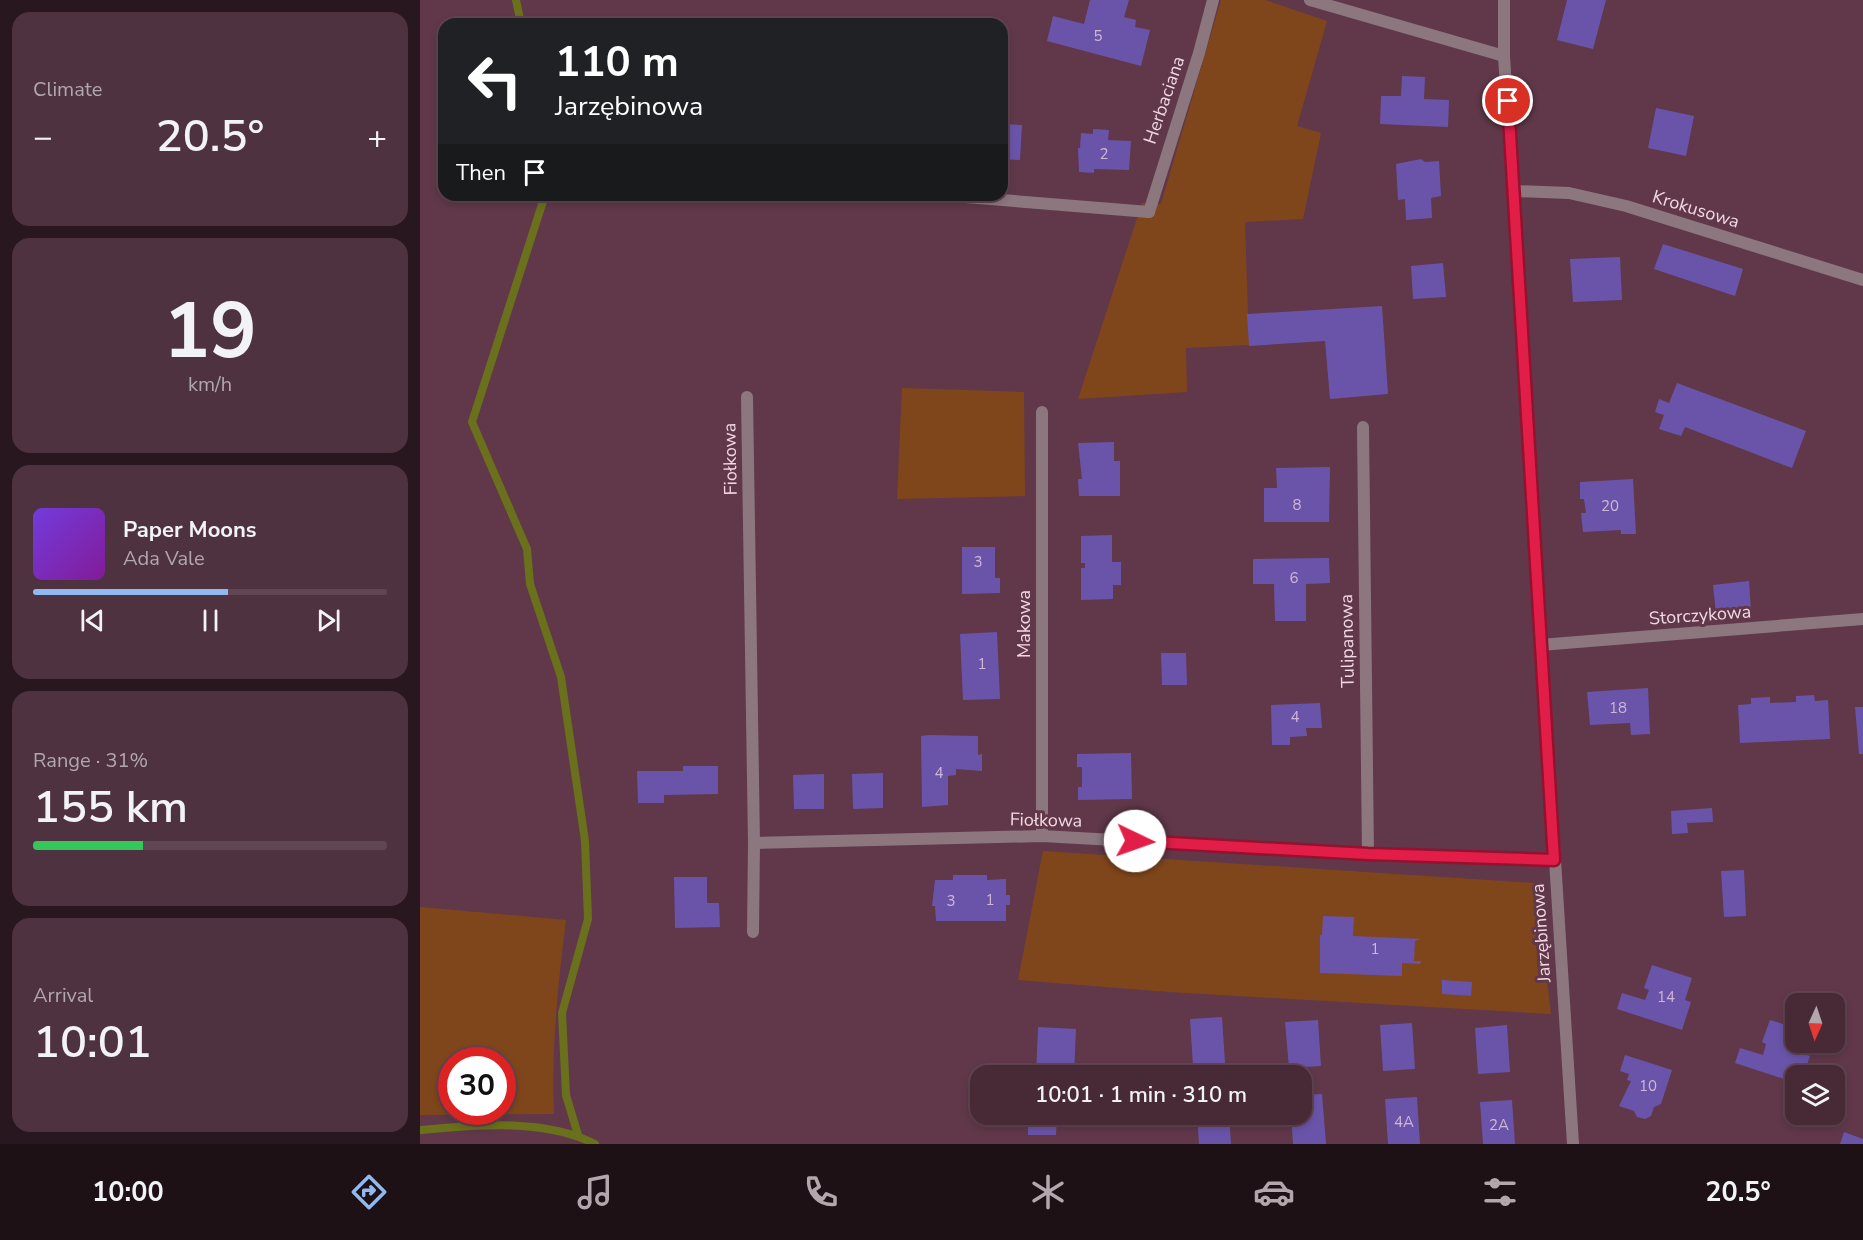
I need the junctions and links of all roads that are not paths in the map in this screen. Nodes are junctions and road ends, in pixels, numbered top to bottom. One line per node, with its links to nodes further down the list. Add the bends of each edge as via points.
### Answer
1 (1213, 0): 6 (street, Herbaciana, via 1149,212)
2 (1310, 0): 4 (street)
3 (1504, 0): 4 (street, Jarzębinowa)
4 (1504, 56): 5 (street, Jarzębinowa)
5 (1514, 191): 7 (street, Krokusowa, via 1569,193 1626,206); 12 (street, Jarzębinowa)
6 (1008, 201)
7 (1863, 280)
8 (747, 397): 14 (street, Fiołkowa)
9 (1042, 412): 13 (street, Makowa)
10 (1363, 427): 15 (street, Tulipanowa)
11 (1863, 619): 12 (street, Storczykowa)
12 (1540, 645): 16 (street, Jarzębinowa)
13 (1042, 836): 14 (street, Fiołkowa); 15 (street, Fiołkowa)
14 (754, 843): 17 (street, Fiołkowa)
15 (1368, 854): 16 (street, Fiołkowa)
16 (1554, 860): 18 (street, Jarzębinowa)
17 (753, 932)
18 (1573, 1144)

